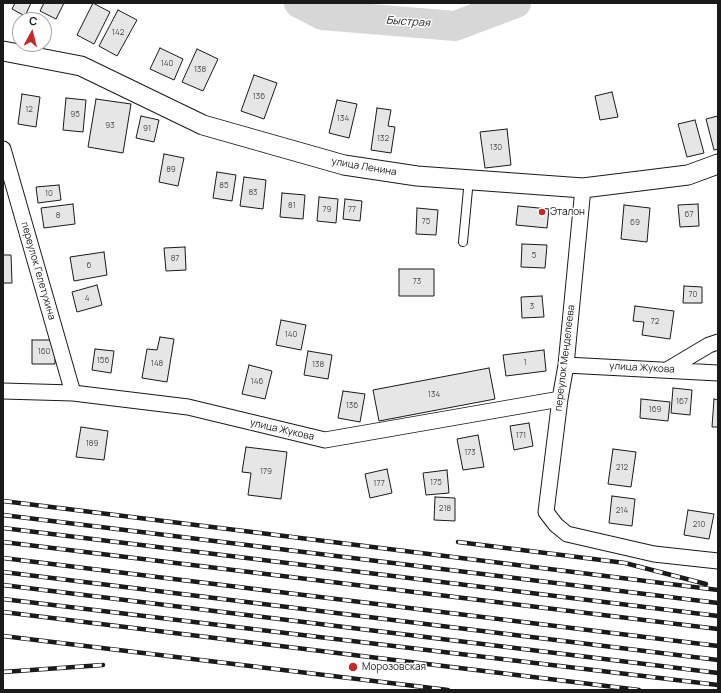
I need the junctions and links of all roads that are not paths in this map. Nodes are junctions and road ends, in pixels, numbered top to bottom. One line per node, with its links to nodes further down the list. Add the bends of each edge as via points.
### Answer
1 (3, 51): 4 (street, улица Ленина, via 80,66 203,124 344,165 417,176)
2 (3, 149): 12 (street, переулок Гелетухина)
3 (718, 164): 5 (street, улица Ленина, via 688,175)
4 (469, 180): 5 (street, улица Ленина); 6 (lane)
5 (583, 188): 8 (street, переулок Менделеева)
6 (463, 242)
7 (718, 342): 9 (street)
8 (566, 365): 9 (street, улица Жукова); 13 (street, переулок Менделеева)
9 (667, 370): 10 (street, улица Жукова)
10 (718, 373)
11 (3, 391): 12 (street, улица Жукова)
12 (74, 393): 13 (street, улица Жукова, via 188,407 325,440)
13 (560, 399): 14 (street, переулок Менделеева, via 546,512 556,525 567,534 654,554)
14 (718, 561)

